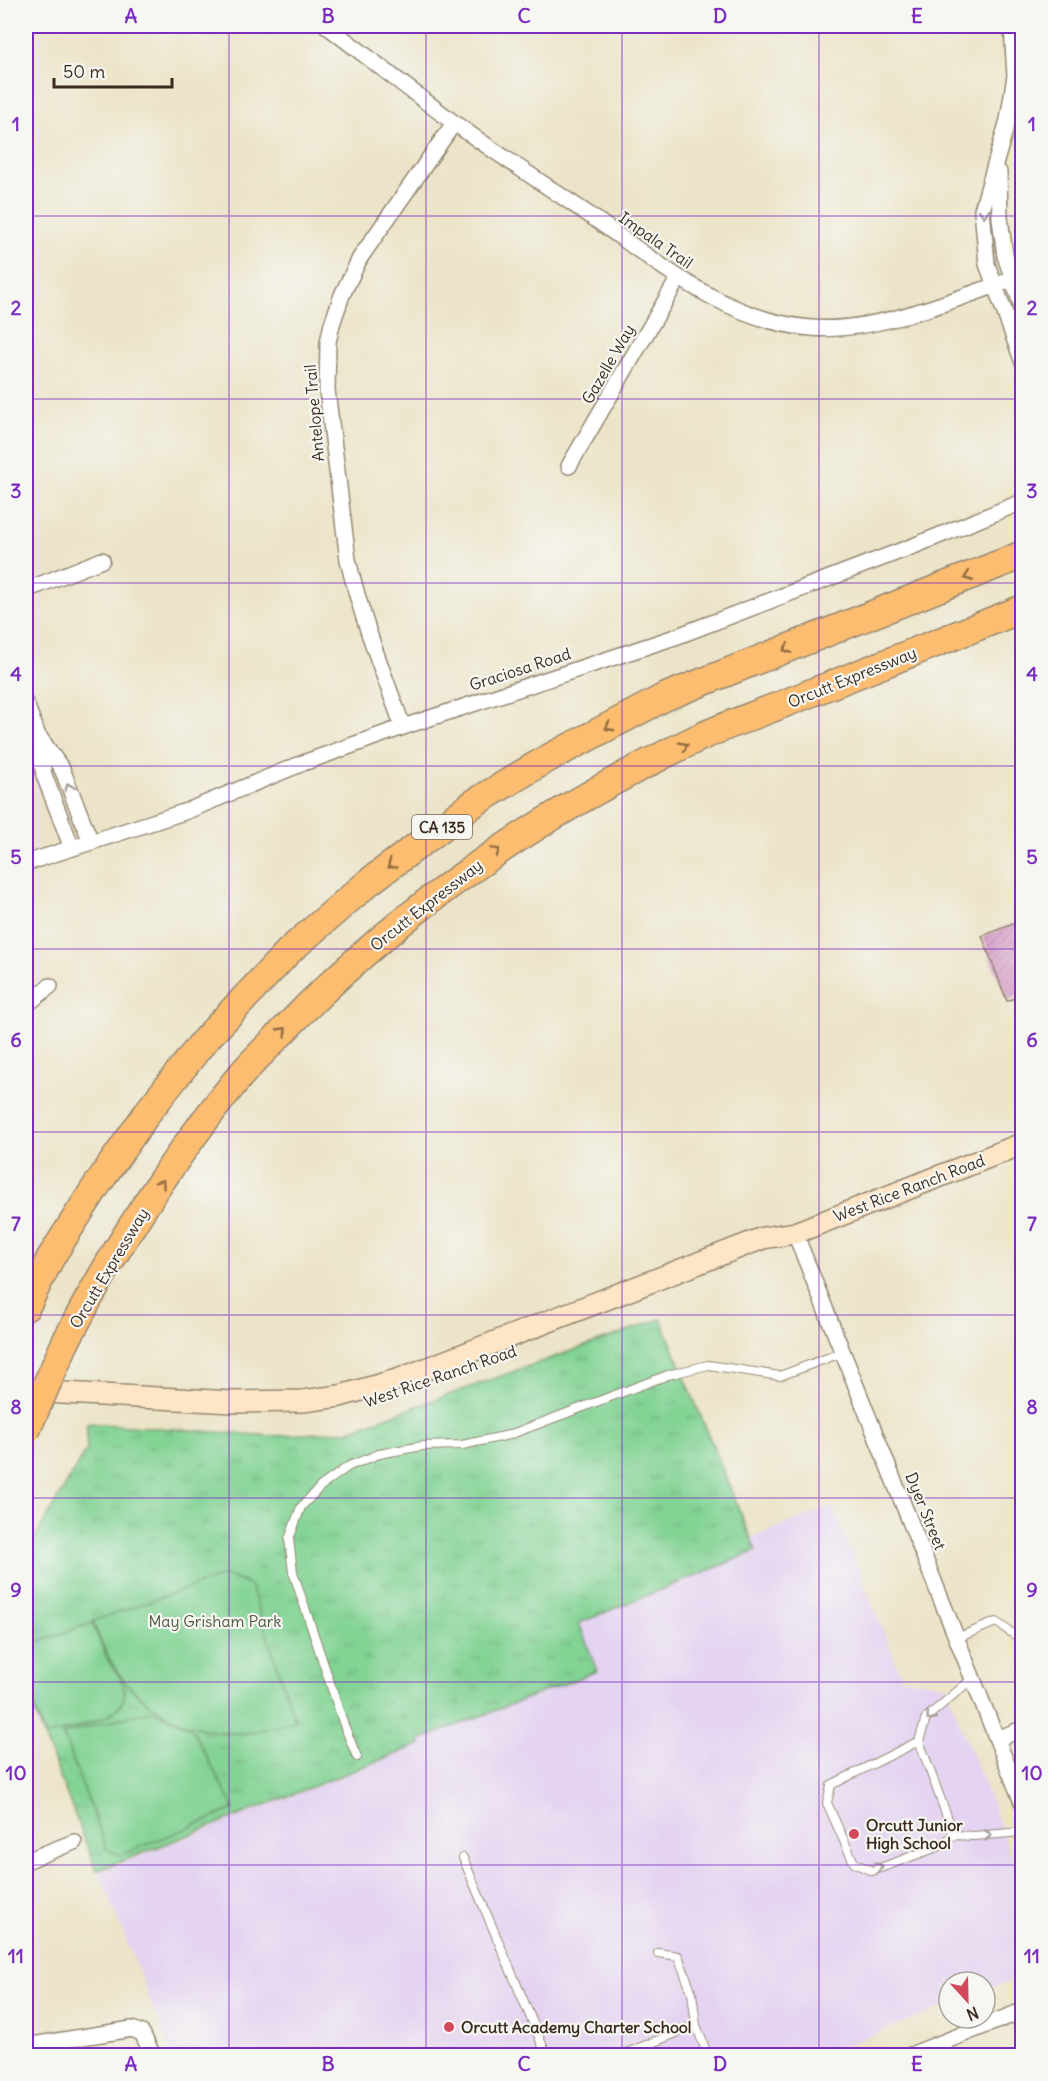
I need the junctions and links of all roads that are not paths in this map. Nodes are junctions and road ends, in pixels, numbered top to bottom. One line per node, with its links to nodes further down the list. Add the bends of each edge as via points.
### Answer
1 (327, 26): 3 (street, Impala Trail)
2 (1012, 26): 4 (street, via 1015,76)
3 (454, 123): 5 (street, Impala Trail); 17 (street, Antelope Trail, via 360,258 342,295 328,342 327,390 348,560)
4 (998, 157): 6 (street, via 1000,218 1005,256); 7 (street, one-way to 7, via 982,210 987,264)
5 (678, 279): 7 (street, Impala Trail, via 724,303 777,323 813,328 860,326); 10 (street, Gazelle Way)
6 (1013, 279): 7 (street, Impala Trail); 8 (street)
7 (994, 286): 9 (street)
8 (1023, 307)
9 (1023, 360)
10 (569, 466)
11 (1023, 502): 17 (street, Graciosa Road, via 675,637)
12 (1023, 555): 26 (highway, CA 135, one-way to 26, via 665,697 545,760 474,803 369,882 290,950 204,1041 97,1185 51,1257)
13 (102, 560): 14 (street)
14 (26, 590)
15 (1023, 609): 30 (highway, Orcutt Expressway / CA 135, one-way to 15, bridge, via 96,1284 186,1146 242,1074 321,992 399,922 500,848 588,794 701,737)
16 (26, 704): 18 (street)
17 (403, 727): 19 (street, Graciosa Road, via 187,811)
18 (38, 736): 19 (street, one-way to 18, via 62,769); 20 (street, via 44,775)
19 (91, 842): 20 (street, Graciosa Road)
20 (72, 848): 21 (street, Graciosa Road)
21 (26, 863)
22 (50, 986): 23 (street)
23 (26, 1005)
24 (1023, 1144): 25 (main road, West Rice Ranch Road)
25 (795, 1233): 27 (street, Dyer Street); 28 (main road, West Rice Ranch Road, via 763,1238 400,1379 340,1396 233,1402); 29 (main road, West Rice Ranch Road, via 770,1251 403,1392 342,1409 237,1415)
26 (26, 1307)
27 (843, 1352): 31 (street, Dyer Street); 37 (lane, via 780,1376 708,1365 668,1375 509,1435 462,1445 422,1446 380,1454 349,1466 321,1486 301,1507 288,1539 293,1572)
28 (26, 1391)
29 (26, 1405)
30 (26, 1431)
31 (957, 1638): 32 (lane, via 996,1622); 33 (street, Dyer Street)
32 (1023, 1640)
33 (973, 1678): 35 (street, Dyer Street); 36 (lane, one-way to 36, via 926,1718)
34 (1023, 1729): 35 (street)
35 (997, 1739): 38 (street, Dyer Street)
36 (919, 1741): 40 (lane); 40 (lane, one-way to 40, via 831,1785 827,1803 854,1863 872,1871 940,1846)
37 (357, 1757)
38 (1023, 1802)
39 (1023, 1832): 40 (lane, one-way to 39)
40 (954, 1835)
41 (74, 1842): 43 (street)
42 (463, 1858): 49 (lane)
43 (26, 1861)
44 (658, 1953): 46 (lane, via 678,1956 692,1993)
45 (1023, 2011): 52 (street)
46 (696, 2025): 50 (lane); 51 (lane)
47 (26, 2043): 48 (street, via 132,2029 142,2033)
48 (153, 2055)
49 (547, 2055)
50 (619, 2055)
51 (708, 2055)
52 (908, 2055)

